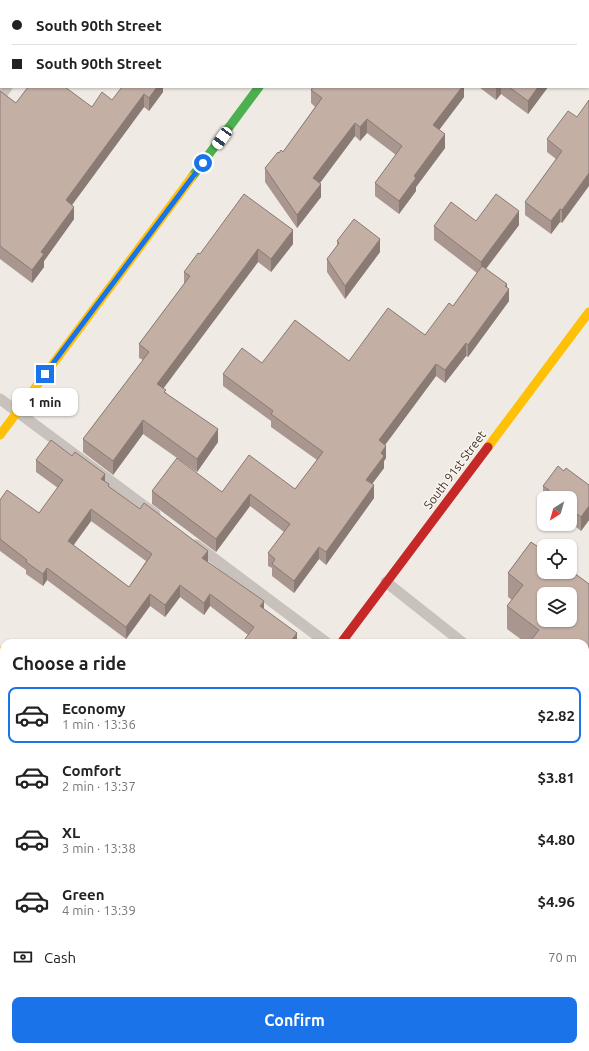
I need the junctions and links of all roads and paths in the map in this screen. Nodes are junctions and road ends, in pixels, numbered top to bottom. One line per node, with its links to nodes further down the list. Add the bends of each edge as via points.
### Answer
1 (6, 88): 3 (lane)
2 (258, 88): 6 (street)
3 (0, 97)
4 (589, 312): 10 (street, South 91st Street)
5 (0, 399): 6 (lane)
6 (17, 412): 7 (street); 8 (lane)
7 (0, 435)
8 (163, 520)
9 (188, 539): 11 (lane)
10 (386, 582): 12 (street, South 91st Street); 13 (lane)
11 (321, 639)
12 (344, 639)
13 (458, 639)

